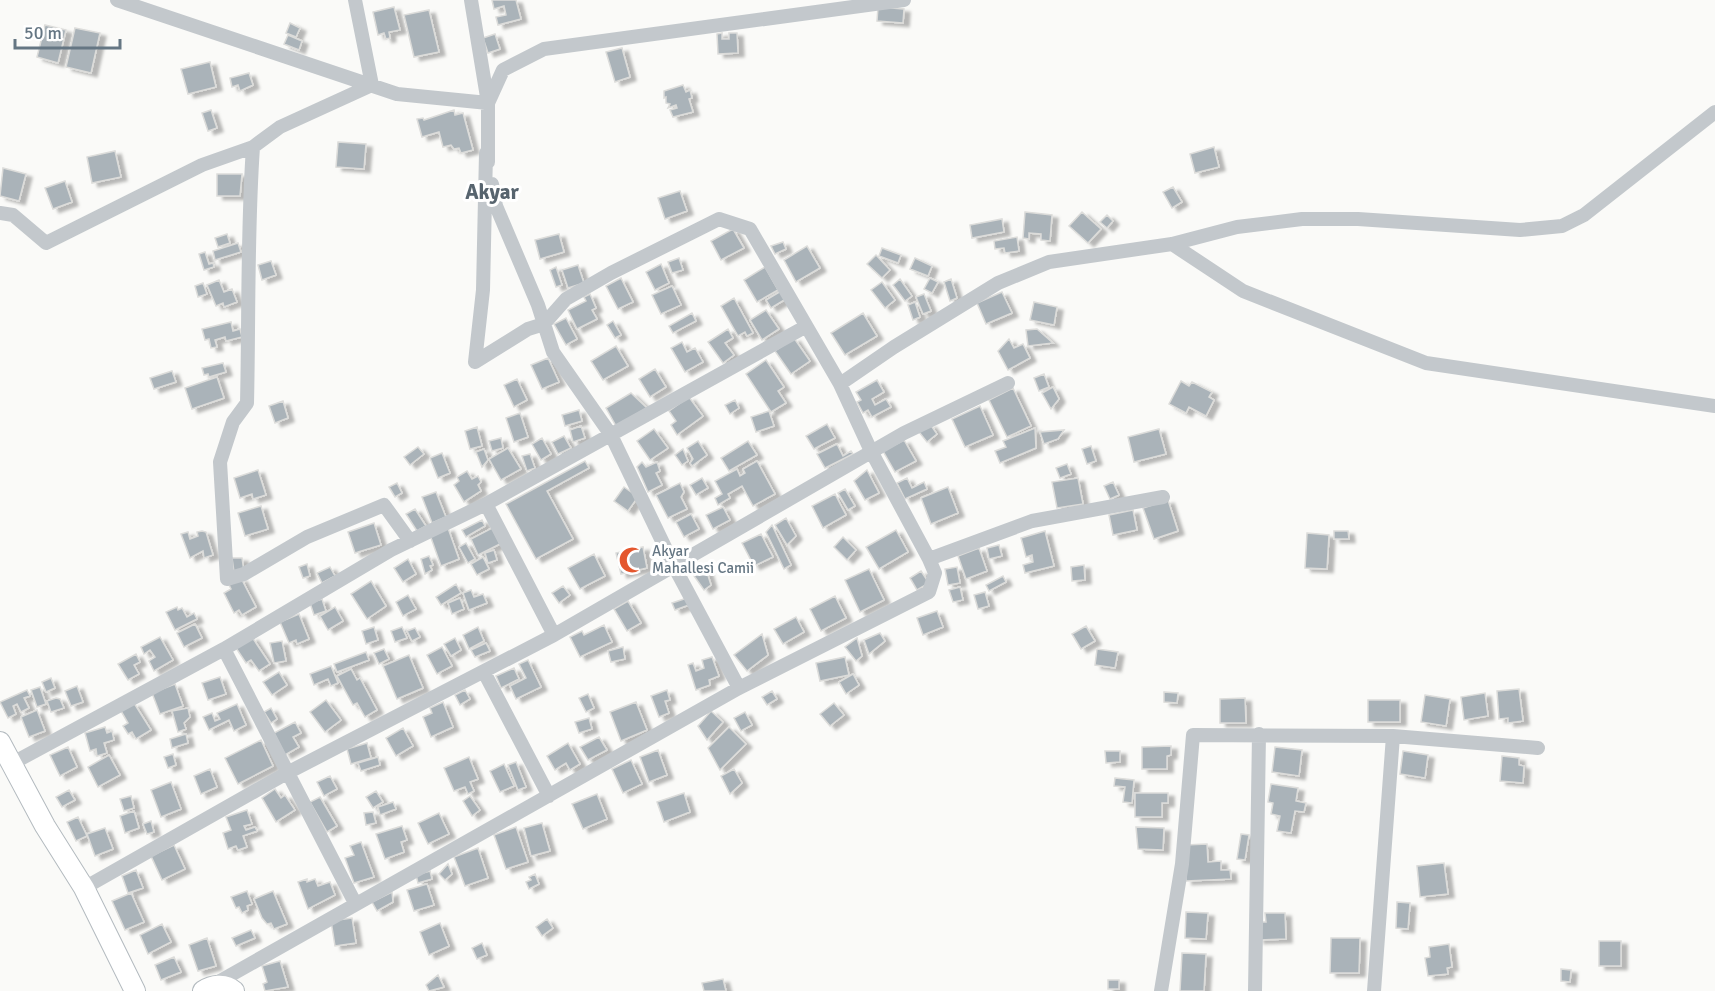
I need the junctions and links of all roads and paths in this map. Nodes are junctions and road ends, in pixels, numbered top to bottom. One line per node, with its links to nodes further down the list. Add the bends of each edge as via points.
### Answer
1 (117, 0): 6 (street)
2 (355, 0): 6 (street)
3 (471, 0): 7 (street)
4 (904, 0): 5 (street)
5 (799, 7): 7 (street, via 544,49 503,70)
6 (372, 85): 7 (street, via 397,93); 9 (street, via 280,127)
7 (488, 103): 10 (street)
8 (1715, 112): 12 (street, via 1584,215 1562,226 1520,230 1302,219 1237,227)
9 (253, 147): 11 (street, via 202,165 46,243 13,215); 22 (street, via 247,403 233,422 220,462 227,579 244,574 307,537 384,505)
10 (486, 153): 13 (street, via 496,206); 13 (street, via 483,290 475,363 528,328)
11 (0, 213)
12 (1172, 244): 16 (street, via 1049,262 998,283); 17 (street, via 1243,291 1426,363)
13 (544, 324): 14 (street, via 566,299 720,219 750,229); 18 (street, via 553,352)
14 (805, 327): 16 (street); 18 (street)
15 (1008, 383): 19 (street)
16 (840, 384): 19 (street)
17 (1715, 406)
18 (611, 435): 21 (street); 24 (street)
19 (871, 451): 23 (street); 24 (street)
20 (1162, 497): 23 (street, via 1032,521)
21 (486, 504): 22 (street); 25 (street)
22 (410, 541): 26 (street)
23 (929, 559): 28 (street, via 935,573 929,592)
24 (675, 568): 25 (street); 28 (street)
25 (554, 635): 27 (street)
26 (224, 649): 34 (street); 35 (street)
27 (484, 672): 35 (street); 36 (street)
28 (739, 688): 36 (street)
29 (0, 731): 34 (main road)
30 (1259, 734): 31 (street); 42 (street, via 1193,735 1182,864); 43 (street)
31 (1393, 736): 33 (street); 44 (street)
32 (0, 742): 34 (main road)
33 (1538, 748)
34 (14, 763): 37 (main road, via 45,826)
35 (287, 773): 37 (street); 38 (street)
36 (549, 796): 38 (street)
37 (84, 888): 40 (main road)
38 (355, 903): 39 (street)
39 (207, 989): 41 (main road, via 222,986)
40 (135, 991)
41 (234, 991)
42 (1161, 991)
43 (1255, 991)
44 (1374, 991)

